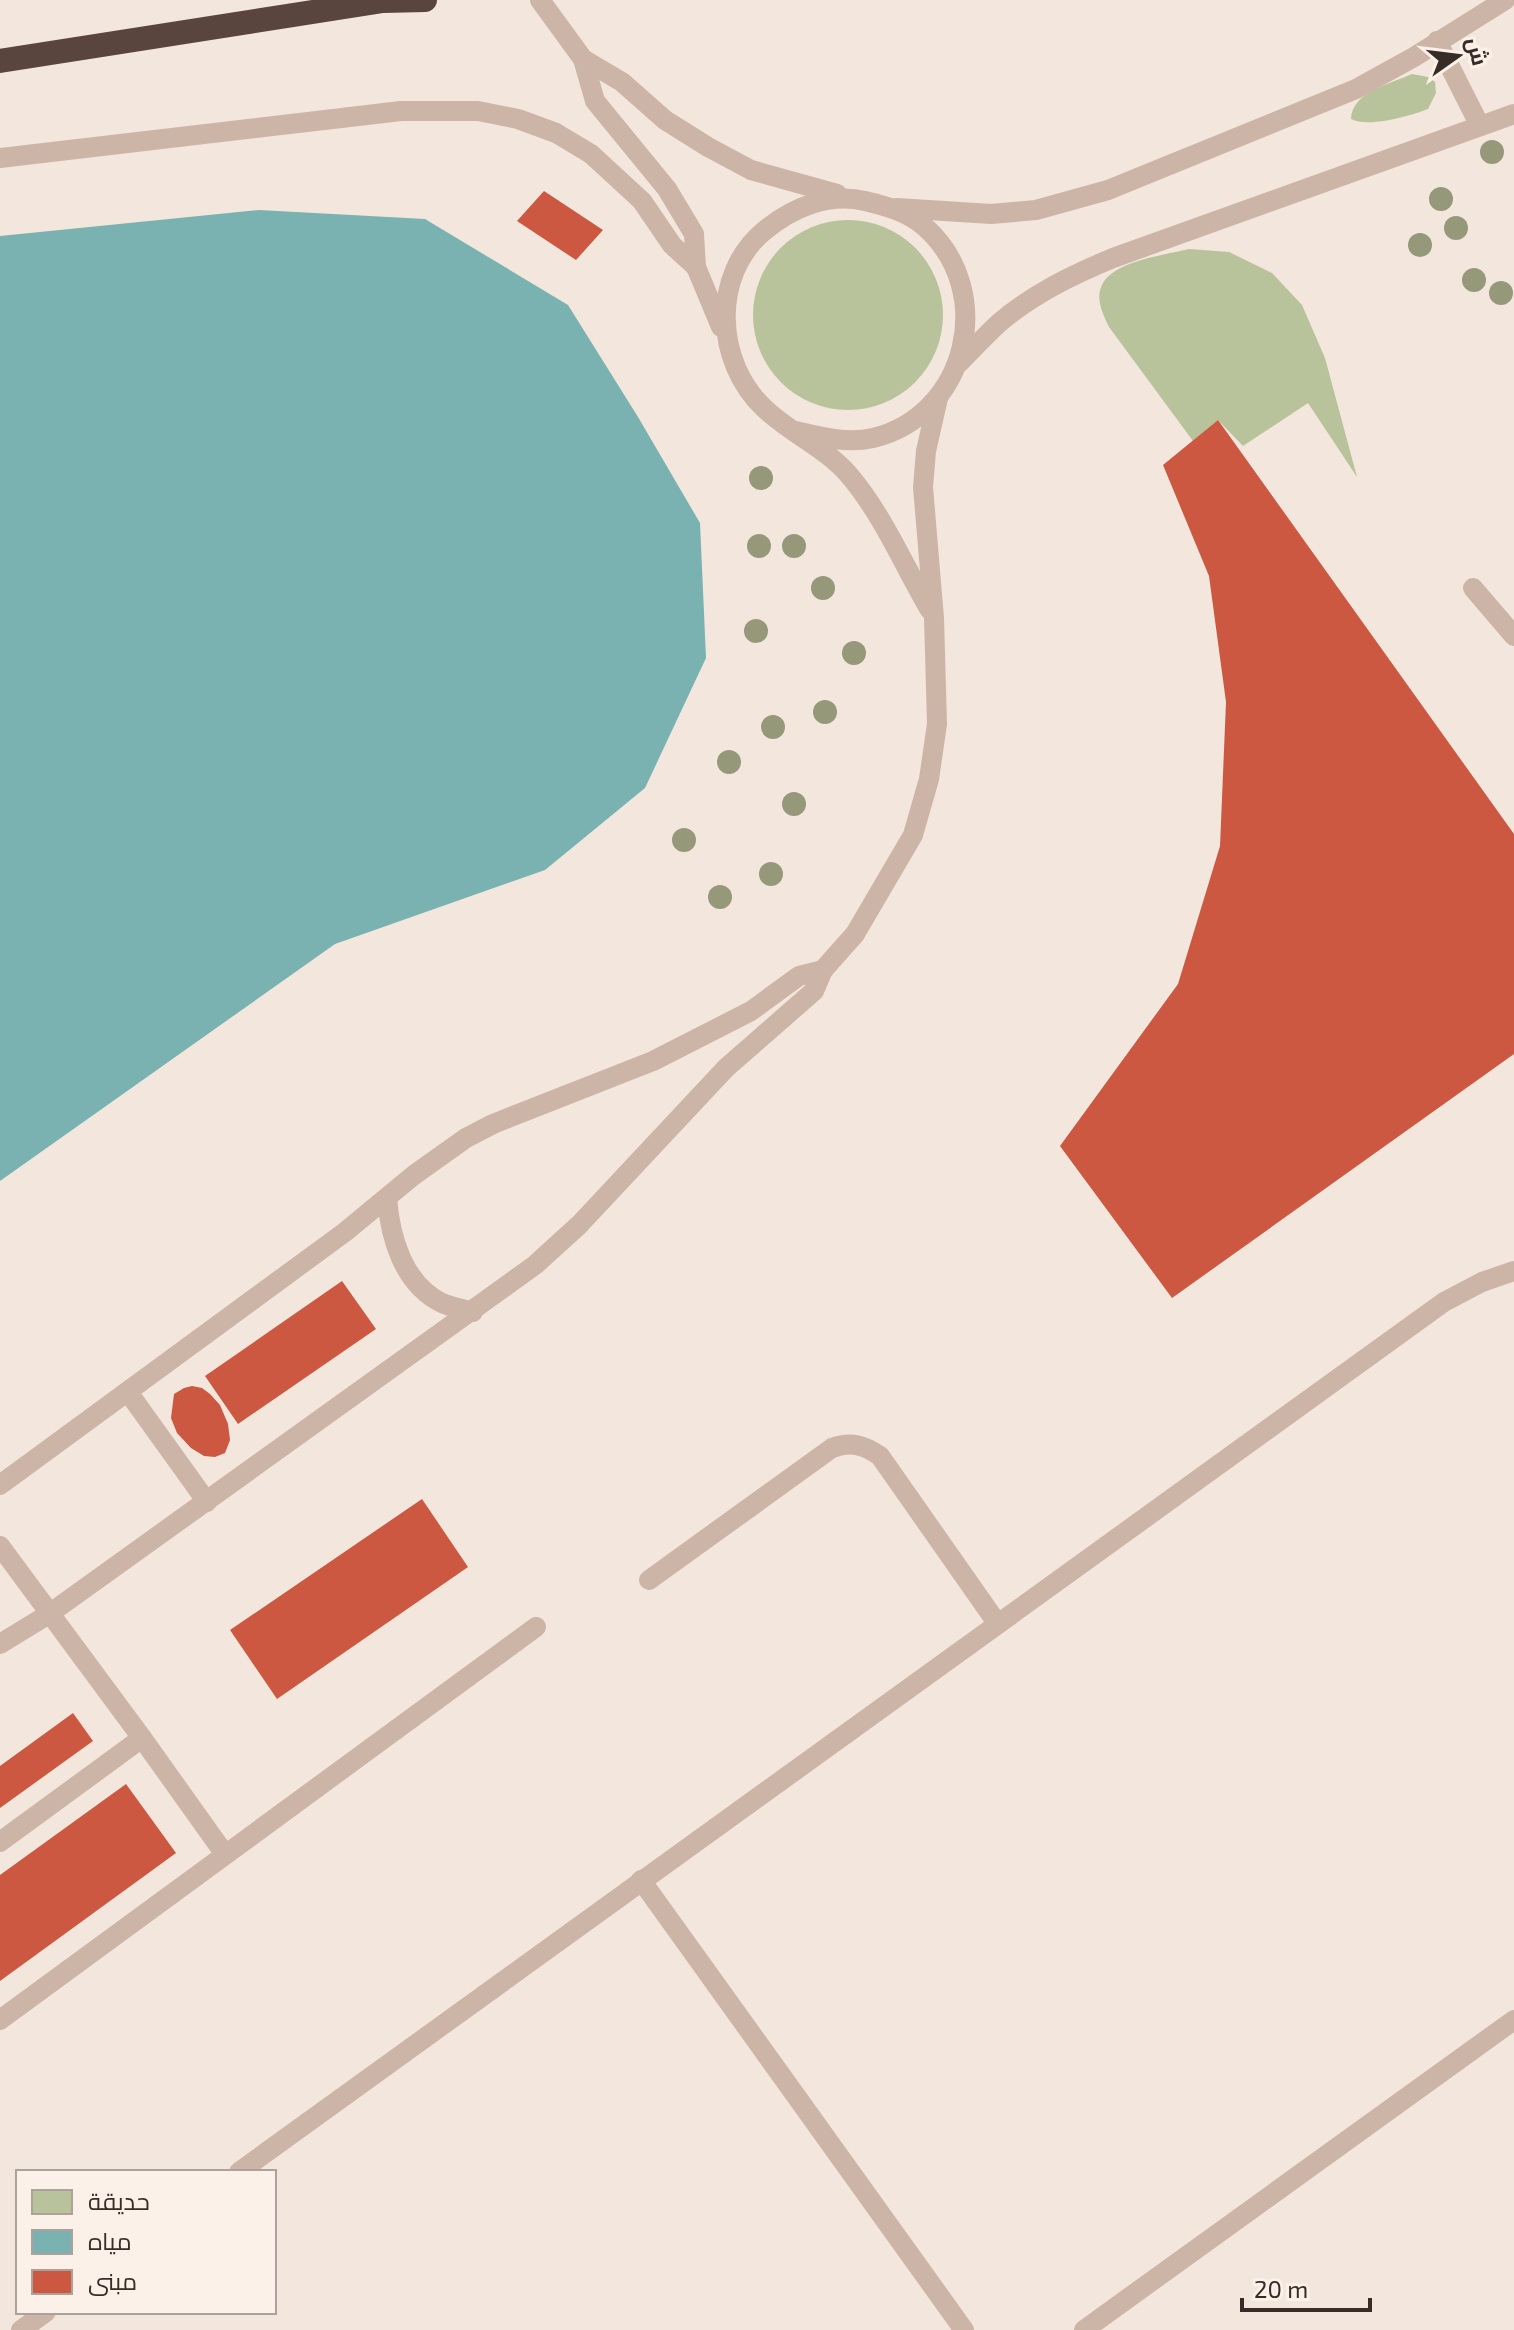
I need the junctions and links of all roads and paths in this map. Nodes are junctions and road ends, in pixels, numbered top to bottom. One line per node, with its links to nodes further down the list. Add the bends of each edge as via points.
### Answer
1 (425, 0): 4 (highway)
2 (540, 0): 6 (lane)
3 (1505, 0): 5 (lane)
4 (385, 1): 7 (highway)
5 (1437, 41): 9 (lane); 12 (lane, via 1379,78 1315,107 1080,199 991,214)
6 (583, 59): 11 (lane, via 622,82 665,120 751,170); 13 (lane, via 595,101 667,189 694,234)
7 (0, 61)
8 (1514, 114): 9 (lane)
9 (1480, 126): 15 (lane, via 1066,278 999,323)
10 (0, 158): 13 (lane, via 401,111 478,111 556,133 591,154 642,201 672,245)
11 (852, 198): 12 (lane); 14 (lane, via 817,201 783,216 755,239 735,270 725,305)
12 (893, 207): 15 (lane, via 924,227 948,255 963,289 967,327)
13 (696, 267): 14 (lane)
14 (727, 342): 17 (lane, via 740,379 764,409)
15 (959, 363): 16 (lane)
16 (938, 398): 17 (lane, via 909,424 873,438 834,441); 19 (lane, via 923,487)
17 (796, 431): 19 (lane, via 848,473 875,510)
18 (1473, 588): 20 (lane)
19 (934, 618): 21 (lane, via 937,724 913,835 855,934)
20 (1514, 636)
21 (823, 970): 22 (lane, via 799,976 751,1011 653,1061 466,1138); 24 (lane, via 814,991 726,1068 579,1225)
22 (387, 1198): 24 (lane, via 389,1226 404,1263 441,1302); 25 (lane)
23 (1514, 1271): 31 (lane, via 1444,1302)
24 (473, 1312): 27 (lane)
25 (128, 1392): 26 (lane); 27 (lane)
26 (0, 1485)
27 (207, 1502): 30 (lane)
28 (0, 1546): 30 (lane)
29 (649, 1580): 31 (lane, via 823,1454 854,1444 880,1456)
30 (49, 1614): 33 (lane); 34 (lane)
31 (997, 1623): 37 (lane)
32 (536, 1627): 36 (lane)
33 (0, 1644)
34 (142, 1738): 35 (lane); 36 (lane)
35 (0, 1842)
36 (224, 1853): 38 (lane)
37 (641, 1880): 40 (lane); 43 (lane)
38 (0, 2020)
39 (1514, 2020): 44 (lane)
40 (242, 2170)
41 (43, 2314): 42 (lane)
42 (21, 2330)
43 (964, 2330)
44 (1084, 2330)

